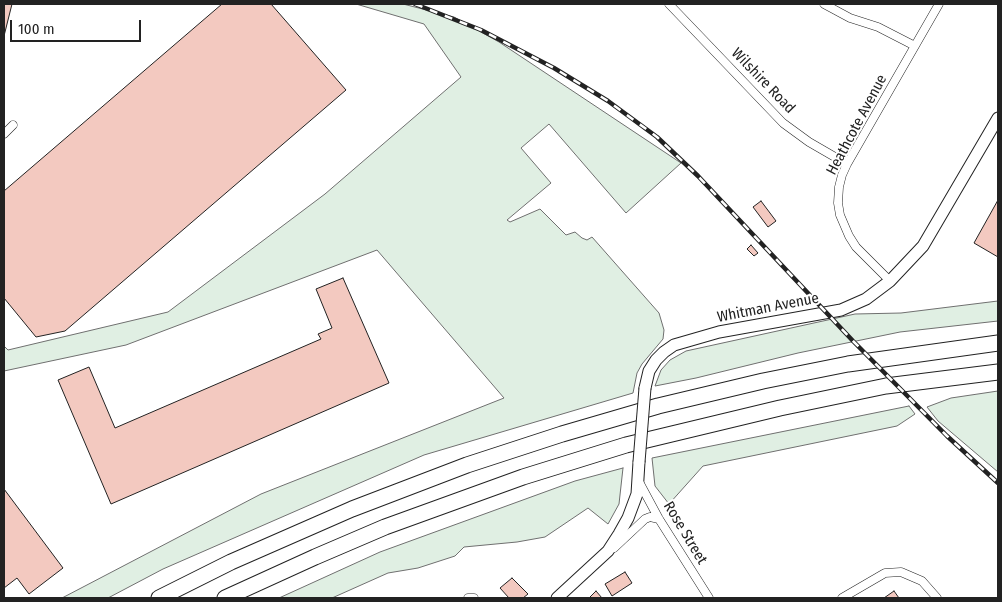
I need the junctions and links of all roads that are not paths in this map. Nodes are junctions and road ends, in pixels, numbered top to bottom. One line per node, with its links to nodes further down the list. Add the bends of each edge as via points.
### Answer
1 (669, 4): 8 (street, Wilshire Road, via 783,123)
2 (824, 4): 4 (street)
3 (939, 4): 4 (street, Heathcote Avenue)
4 (915, 46): 8 (street, Heathcote Avenue)
5 (998, 118): 9 (street, Whitman Avenue, via 932,233)
6 (13, 125): 7 (street)
7 (4, 134)
8 (847, 164): 9 (street, Heathcote Avenue, via 838,203 844,226 856,247)
9 (890, 281): 12 (street, Whitman Avenue, bridge, via 866,299 841,310 719,332 674,345 664,352 649,372 645,388)
10 (998, 343): 15 (highway, via 848,364 763,381 658,406 562,434 467,465 352,509 231,562)
11 (998, 372): 16 (highway, via 886,386 626,445 523,477 394,524)
12 (638, 480): 13 (street, Rose Street); 14 (street, Whitman Avenue, via 637,494 628,518)
13 (659, 518): 14 (street, Whitman Avenue, via 645,519); 20 (street, Rose Street)
14 (608, 551): 19 (street, Whitman Avenue)
15 (159, 598)
16 (225, 598)
17 (468, 598): 18 (street)
18 (474, 598)
19 (557, 598)
20 (709, 598)
21 (842, 598): 22 (street, via 885,573 901,572 922,581)
22 (937, 598)

